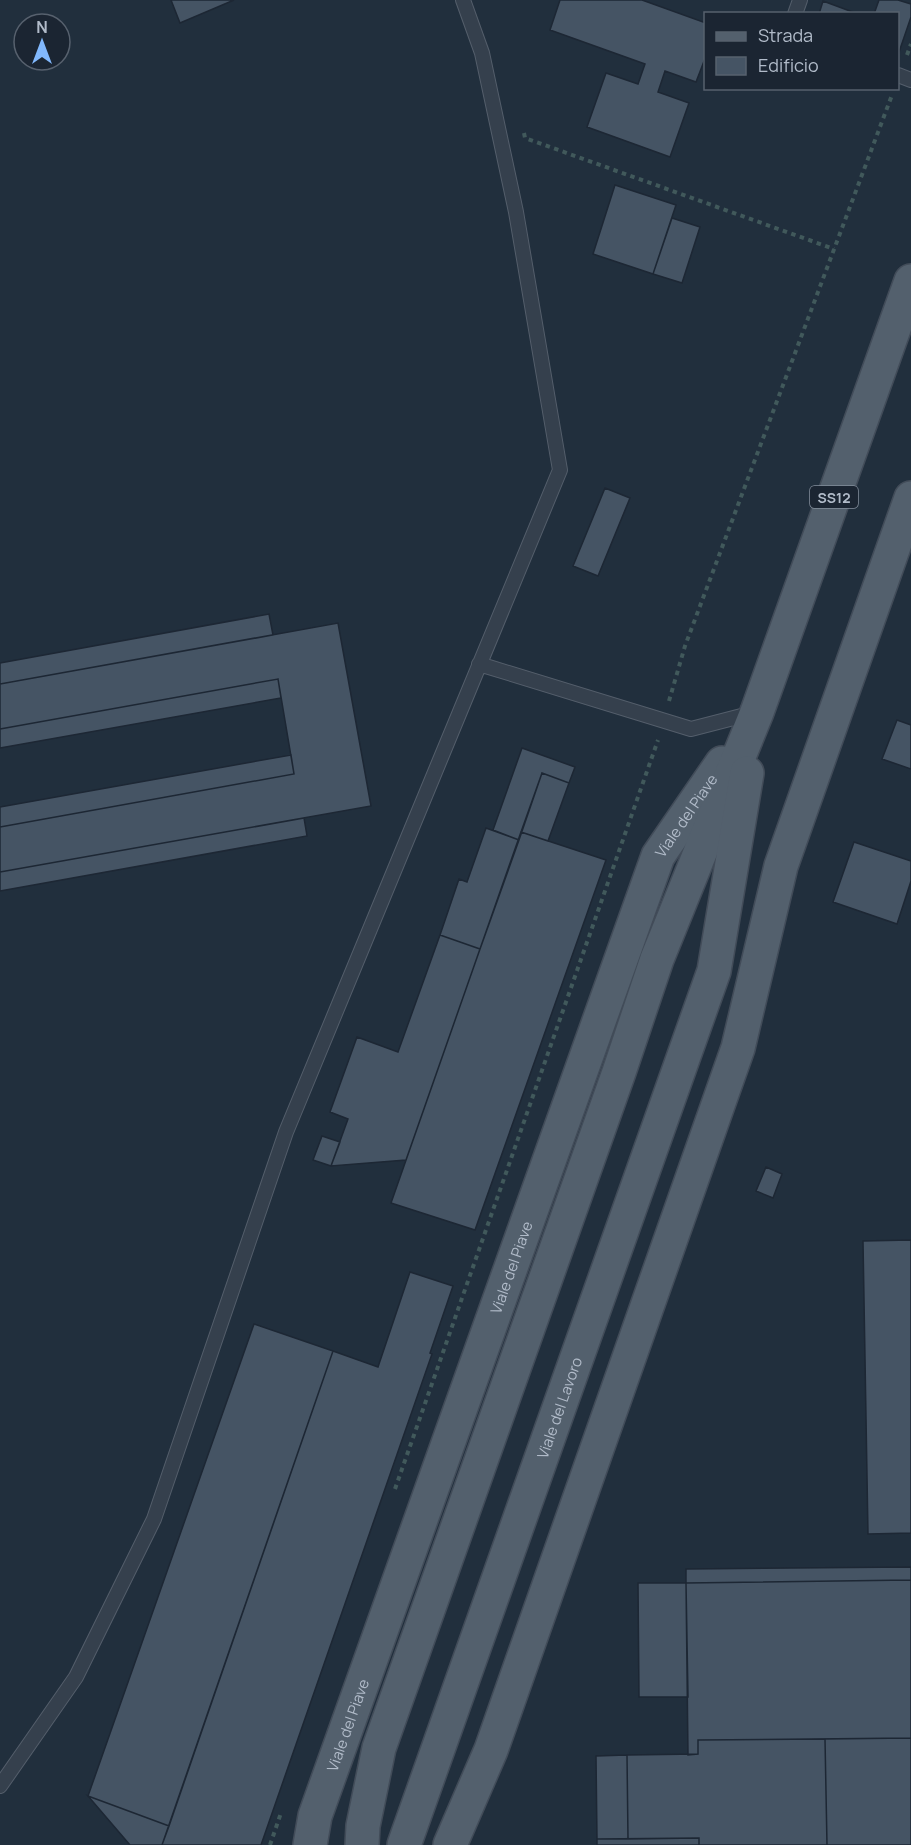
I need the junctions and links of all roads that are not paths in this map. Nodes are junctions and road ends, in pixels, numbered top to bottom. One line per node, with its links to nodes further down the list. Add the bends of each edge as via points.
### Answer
1 (463, 0): 4 (lane, via 482,53 516,212 560,470)
2 (911, 281): 5 (main road, Viale del Piave / SS12)
3 (911, 498): 6 (main road)
4 (479, 664): 5 (lane, via 691,729); 9 (lane, via 286,1132 154,1519 76,1677)
5 (757, 712): 7 (main road, Viale del Piave / SS12); 10 (main road, Viale del Piave, via 658,856 315,1815); 11 (main road, Viale del Piave, via 657,959 379,1748)
6 (781, 866): 7 (main road); 8 (main road, via 738,1048)
7 (714, 971): 12 (main road, Viale del Lavoro)
8 (491, 1750): 13 (main road); 14 (main road)
9 (0, 1786)
10 (310, 1845)
11 (362, 1845)
12 (404, 1845)
13 (450, 1845)
14 (470, 1845)

